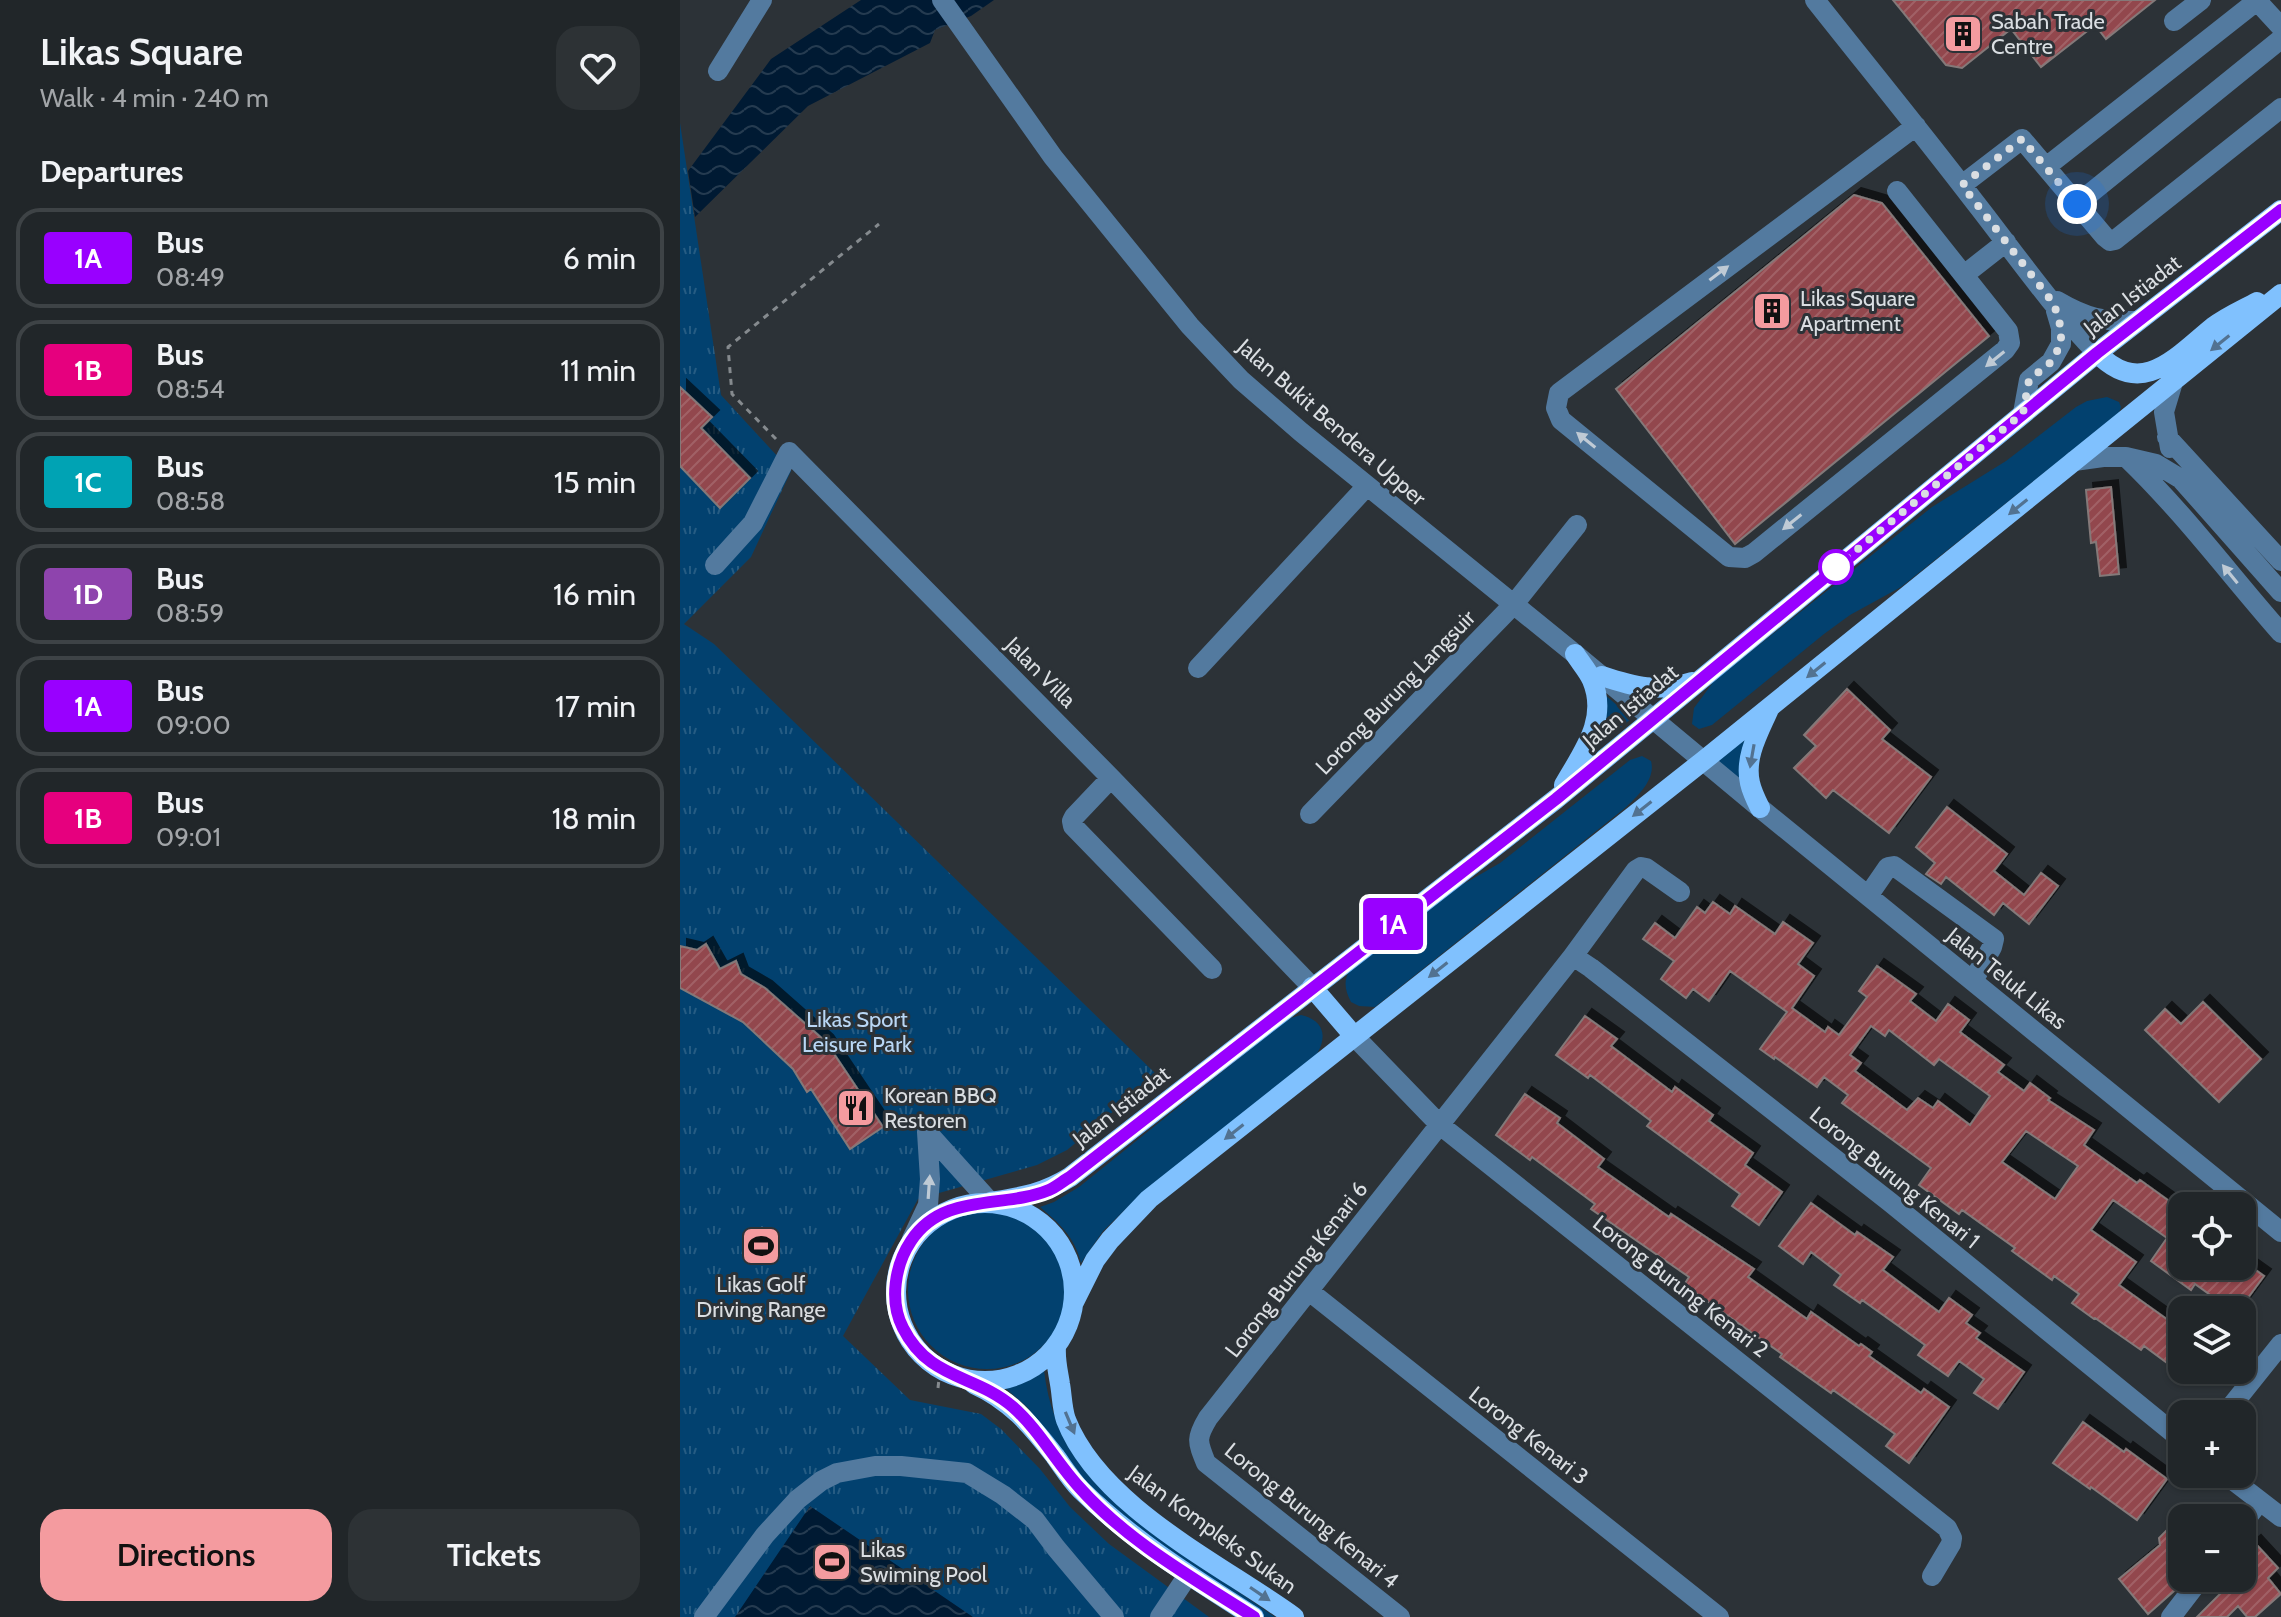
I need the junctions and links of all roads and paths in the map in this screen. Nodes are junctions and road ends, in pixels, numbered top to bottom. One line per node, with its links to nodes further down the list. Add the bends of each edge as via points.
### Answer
1 (762, 0): 9 (street)
2 (942, 0): 31 (street, Jalan Bukit Bendera Upper, via 1053,157 1190,326 1241,380)
3 (1815, 0): 11 (street)
4 (2201, 0): 6 (street)
5 (2253, 2): 7 (street); 12 (street)
6 (2174, 21)
7 (2281, 27)
8 (2281, 39): 15 (street)
9 (718, 71)
10 (2281, 108): 15 (street, via 2115,240 2105,237)
11 (1916, 126): 13 (street); 19 (street, one-way to 11, via 2008,331 2005,350 1745,558 1729,557 1561,420 1556,408 1559,393)
12 (2046, 167): 13 (street, via 2022,139); 15 (street)
13 (1962, 185): 18 (street)
14 (1897, 191): 19 (street)
15 (2077, 204)
16 (2281, 210): 22 (main road, Jalan Istiadat)
17 (879, 224): 27 (path, via 728,347 732,394)
18 (2006, 242): 19 (street); 21 (street)
19 (1964, 275)
20 (2281, 292): 23 (main road, via 2216,325 2158,369 2132,374); 24 (main road, one-way to 24)
21 (2050, 299): 22 (street, via 2090,318); 23 (street); 25 (street, via 2061,344 2051,362 2029,380)
22 (2137, 321): 23 (main road, Jalan Istiadat)
23 (2097, 353): 25 (main road, Jalan Istiadat)
24 (2173, 382): 26 (street, via 2164,412); 29 (main road)
25 (2023, 413): 41 (main road, Jalan Istiadat)
26 (2167, 437): 30 (street); 33 (street)
27 (789, 452): 34 (street, via 753,523); 45 (street, Jalan Villa)
28 (2126, 457): 29 (street); 30 (street, via 2156,464); 37 (street, one-way to 28, via 2162,491)
29 (2074, 461): 42 (main road, one-way to 42)
30 (2181, 479): 35 (street)
31 (1367, 486): 36 (street, Jalan Bukit Bendera Upper); 39 (street)
32 (1577, 525): 36 (street, Lorong Burung Langsuir)
33 (2281, 561)
34 (715, 565)
35 (2281, 592)
36 (1514, 604): 38 (street, Jalan Bukit Bendera Upper); 48 (street, Lorong Burung Langsuir)
37 (2281, 633)
38 (1575, 654): 40 (street, Jalan Bukit Bendera Upper); 46 (main road, via 1593,682 1596,712 1591,738)
39 (1198, 668)
40 (1602, 676): 41 (main road, via 1636,687 1671,689); 43 (street, Jalan Bukit Bendera Upper)
41 (1700, 679): 43 (main road, Jalan Istiadat)
42 (1771, 706): 44 (main road); 47 (main road, one-way to 47, via 1751,749 1749,782)
43 (1652, 718): 44 (street, Jalan Bukit Bendera Upper); 46 (main road, Jalan Istiadat)
44 (1703, 761): 47 (street, Jalan Teluk Likas); 55 (main road, one-way to 55)
45 (1111, 778): 52 (street, via 1074,817 1073,826); 54 (street, Jalan Villa)
46 (1556, 799): 54 (main road, Jalan Istiadat)
47 (1760, 808): 50 (street, Jalan Teluk Likas)
48 (1310, 814)
49 (1680, 892): 51 (street, Lorong Burung Kenari 6, via 1641,867)
50 (1868, 896): 53 (street, Jalan Teluk Likas); 53 (street, via 1894,866 1994,939)
51 (1573, 956): 56 (street, Lorong Burung Kenari 6); 66 (street, Lorong Burung Kenari 1, via 1890,1202)
52 (1212, 969)
53 (1973, 981): 58 (street, Jalan Teluk Likas)
54 (1312, 987): 55 (main road); 57 (main road, Jalan Istiadat, via 1070,1177 1050,1189)
55 (1354, 1036): 56 (street, Lorong Burung Kenari 2); 61 (main road, one-way to 61, via 1149,1199 1095,1260)
56 (1440, 1125): 60 (street, Lorong Burung Kenari 6); 73 (street, Lorong Burung Kenari 2, via 1947,1528 1952,1538)
57 (990, 1202): 59 (main road, via 960,1206 933,1218); 59 (street, one-way to 57, via 928,1205 927,1132); 61 (main road, via 1018,1209 1043,1224 1062,1246 1072,1273)
58 (2281, 1232)
59 (912, 1239): 64 (main road, via 898,1266 895,1296 901,1325)
60 (1309, 1291): 67 (street, Lorong Burung Kenari 6, via 1208,1418 1198,1435); 81 (street, Lorong Kenari 3)
61 (1074, 1302): 63 (main road)
62 (2281, 1344): 65 (street)
63 (1056, 1347): 64 (main road, via 1032,1369 1002,1380); 79 (main road, Jalan Kompleks Sukan, one-way to 79, via 1066,1418 1093,1467 1159,1526)
64 (939, 1379): 72 (main road, via 995,1394 1014,1408 1078,1487 1145,1546)
65 (2236, 1400)
66 (2168, 1429)
67 (1199, 1446): 80 (street, Lorong Burung Kenari 4, via 1206,1463)
68 (2243, 1488): 69 (street)
69 (2260, 1501): 70 (street); 71 (street)
70 (2256, 1506)
71 (2281, 1517)
72 (1188, 1575): 77 (street); 78 (main road)
73 (1932, 1576)
74 (2190, 1592): 82 (street)
75 (704, 1617): 76 (street, via 765,1535 821,1481 837,1473 901,1466 967,1473 1003,1495 1035,1520)
76 (1114, 1617)
77 (1160, 1617)
78 (1254, 1617)
79 (1294, 1617)
80 (1400, 1617)
81 (1719, 1617)
82 (2171, 1617)

